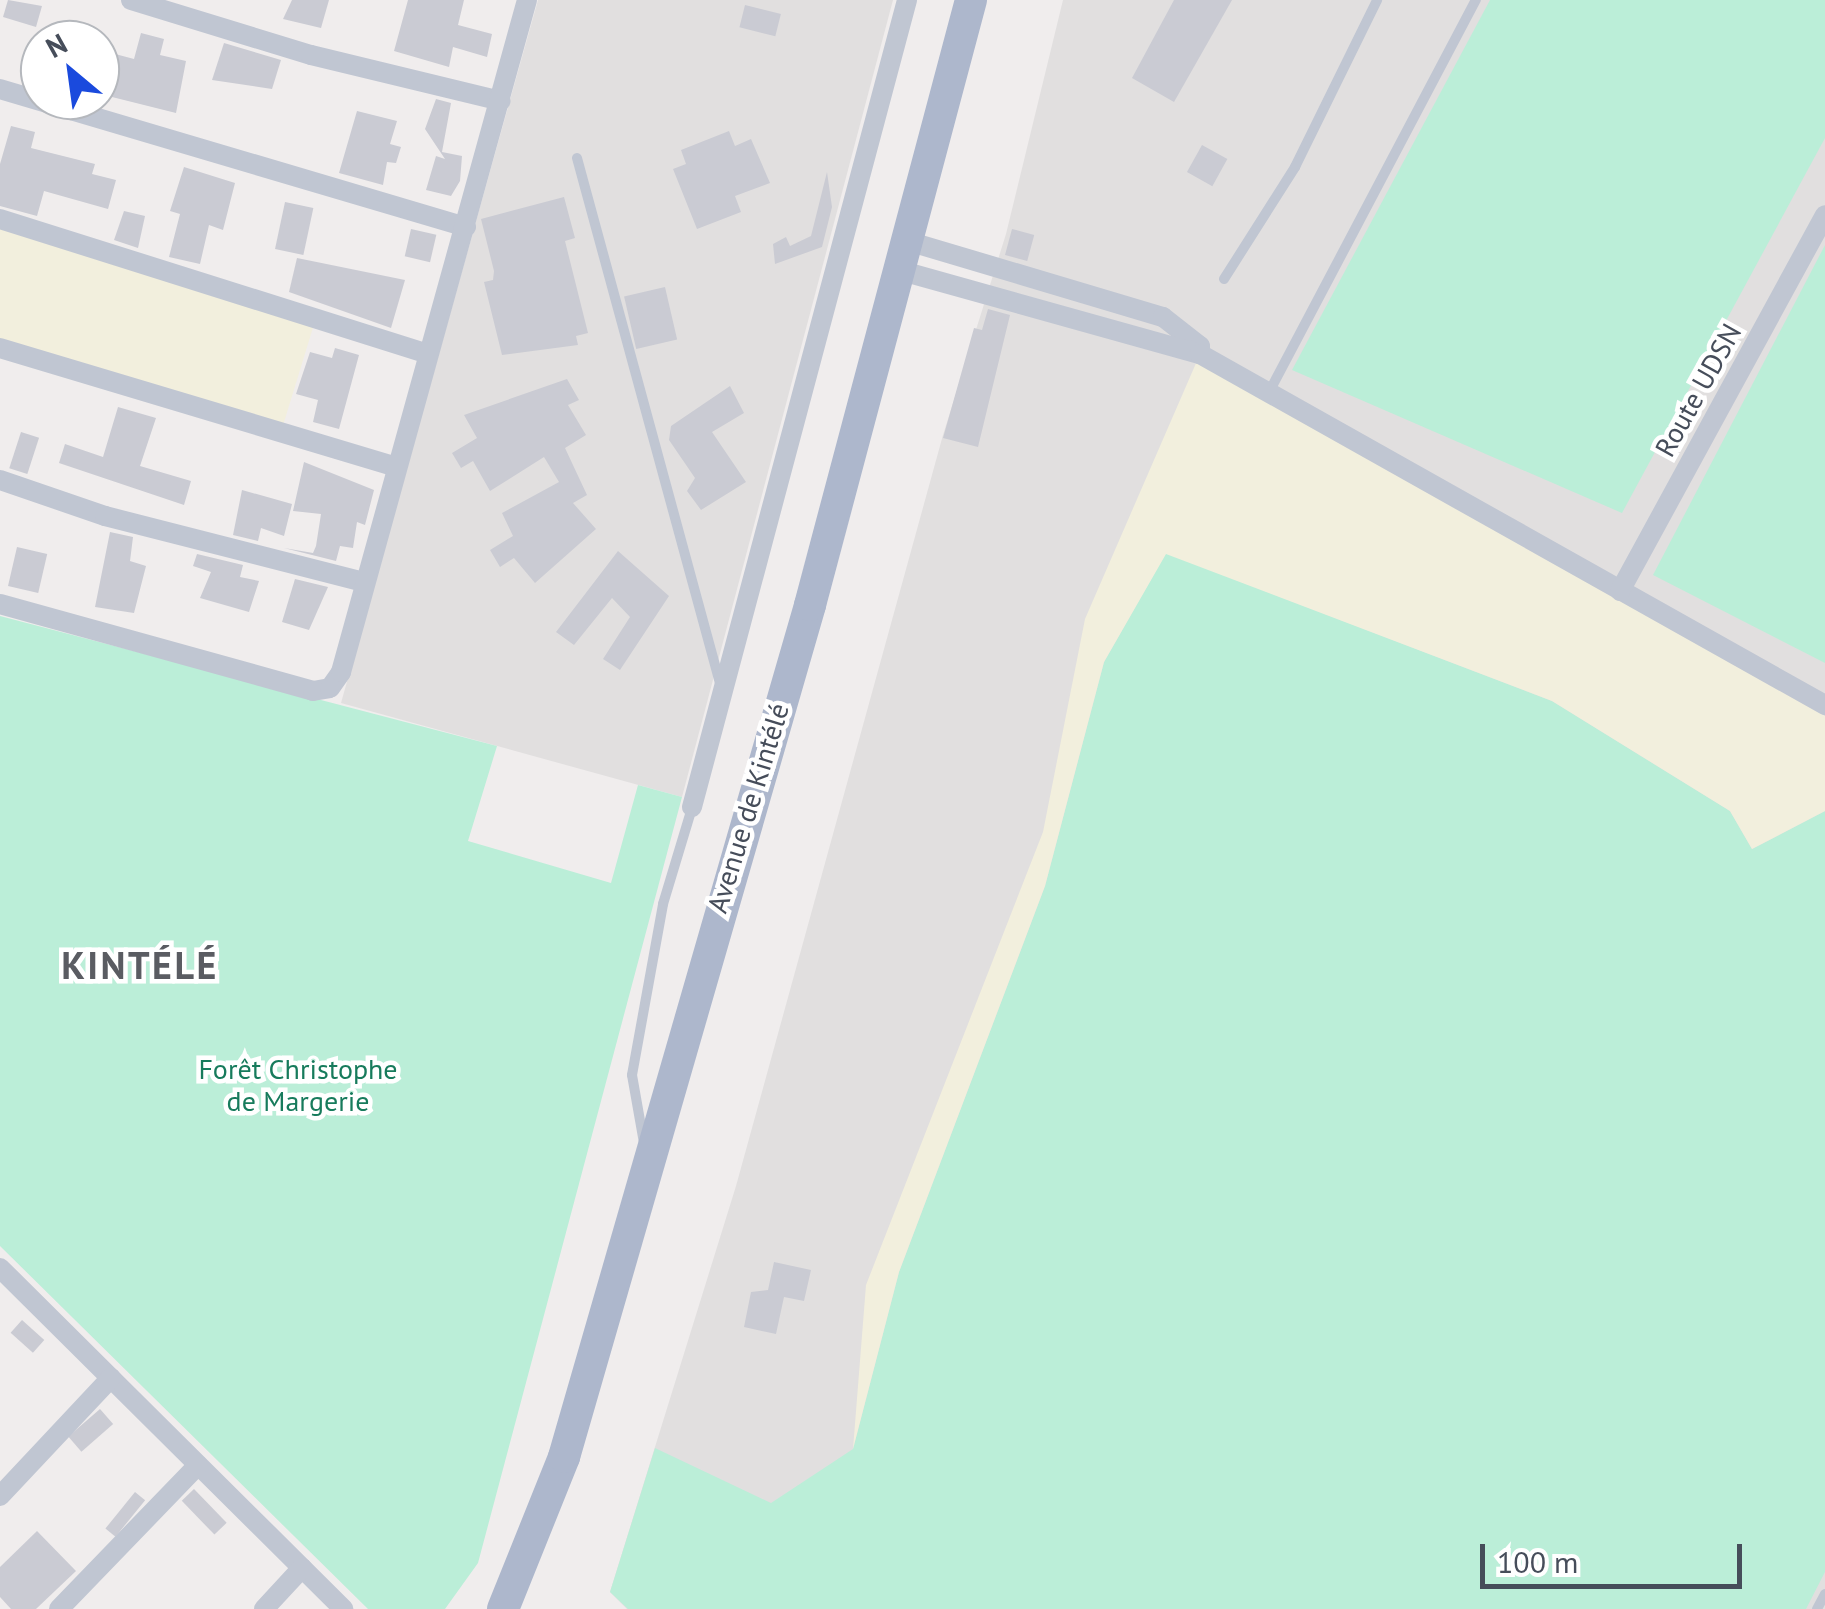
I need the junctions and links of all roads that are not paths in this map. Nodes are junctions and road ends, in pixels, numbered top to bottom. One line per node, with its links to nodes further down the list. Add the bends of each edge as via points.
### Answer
1 (132, 0): 8 (street, via 311,56)
2 (526, 0): 8 (street)
3 (907, 0): 24 (street)
4 (971, 0): 13 (main road, Avenue de Kintélé)
5 (1377, 0): 14 (lane, via 1295,167)
6 (1476, 0): 18 (lane)
7 (0, 88): 12 (street)
8 (502, 101): 12 (street)
9 (577, 158): 24 (lane)
10 (1825, 215): 22 (street, Route UDSN)
11 (0, 219): 16 (street)
12 (466, 227): 16 (street)
13 (915, 259): 17 (street); 17 (street, via 1163,317 1200,346); 27 (main road, Avenue de Kintélé)
14 (1224, 279)
15 (0, 348): 19 (street)
16 (428, 354): 19 (street)
17 (1200, 354): 18 (street)
18 (1266, 396): 22 (street)
19 (394, 466): 21 (street)
20 (0, 480): 21 (street, via 106,516)
21 (362, 582): 23 (street, via 341,672 330,688 313,691)
22 (1620, 592): 25 (street)
23 (0, 604)
24 (722, 692): 26 (street)
25 (1825, 705)
26 (692, 807): 27 (lane, via 663,904 632,1075)
27 (646, 1157): 37 (main road, Avenue de Kintélé, via 564,1457)
28 (0, 1268): 29 (street)
29 (111, 1378): 30 (street); 31 (street)
30 (198, 1466): 32 (street); 34 (street)
31 (0, 1496)
32 (302, 1568): 35 (street); 36 (street)
33 (1825, 1594): 38 (lane)
34 (59, 1609)
35 (264, 1609)
36 (343, 1609)
37 (504, 1609)
38 (1817, 1609)

